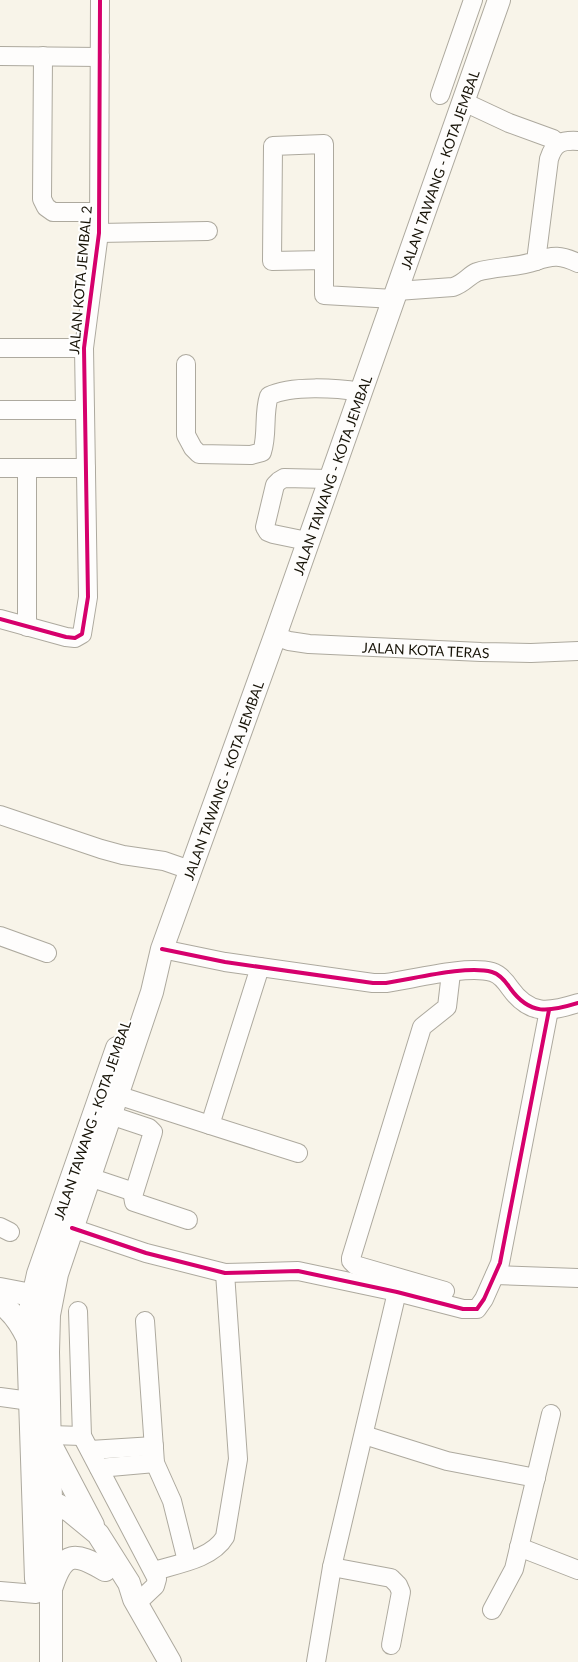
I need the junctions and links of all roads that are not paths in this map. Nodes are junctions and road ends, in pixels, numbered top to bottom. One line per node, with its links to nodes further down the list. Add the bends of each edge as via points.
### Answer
1 (100, 0): 6 (street, JALAN KOTA JEMBAL 2)
2 (473, 0): 7 (street)
3 (496, 1): 8 (main road, JALAN TAWANG - KOTA JEMBAL)
4 (0, 56): 5 (street)
5 (43, 56): 6 (street); 11 (street, via 42,199 46,207 53,212)
6 (100, 57): 11 (street, JALAN KOTA JEMBAL 2)
7 (440, 95)
8 (464, 102): 10 (street); 17 (main road, JALAN TAWANG - KOTA JEMBAL)
9 (578, 141): 10 (street)
10 (558, 143): 15 (street, via 552,149 549,159)
11 (99, 212): 13 (street, JALAN KOTA JEMBAL 2)
12 (208, 231): 13 (street)
13 (99, 233): 19 (street, JALAN KOTA JEMBAL 2)
14 (324, 260): 14 (street, via 324,144 273,146 272,261); 17 (street, via 324,295)
15 (536, 261): 16 (street, via 556,256 566,257); 17 (street, via 475,273 462,285)
16 (578, 263)
17 (396, 295): 21 (main road, JALAN TAWANG - KOTA JEMBAL)
18 (0, 348): 19 (street)
19 (84, 348): 23 (street, JALAN KOTA JEMBAL 2)
20 (186, 364): 21 (street, via 186,435 199,454 251,455 262,452 265,442 266,404 269,396 277,392 317,388)
21 (360, 392): 27 (main road, JALAN TAWANG - KOTA JEMBAL)
22 (0, 410): 23 (street)
23 (85, 410): 26 (street, JALAN KOTA JEMBAL 2)
24 (0, 468): 25 (street)
25 (27, 468): 26 (street); 30 (street)
26 (86, 468): 30 (street, JALAN KOTA JEMBAL 2, via 88,597 82,634 75,638 66,637)
27 (329, 479): 28 (main road, JALAN TAWANG - KOTA JEMBAL); 28 (street, via 284,478 275,485 266,527 268,532)
28 (307, 542): 31 (main road, JALAN TAWANG - KOTA JEMBAL)
29 (0, 619): 30 (street)
30 (28, 627)
31 (275, 636): 32 (street, JALAN KOTA TERAS, via 309,644 531,653); 34 (main road, JALAN TAWANG - KOTA JEMBAL)
32 (578, 651)
33 (0, 815): 34 (street, via 101,849 164,861)
34 (190, 870): 36 (main road, JALAN TAWANG - KOTA JEMBAL)
35 (0, 936): 37 (street)
36 (162, 949): 38 (street); 42 (main road, JALAN TAWANG - KOTA JEMBAL, via 152,992); 50 (main road, JALAN TAWANG - KOTA JEMBAL, via 138,988)
37 (48, 953)
38 (260, 967): 39 (street, via 373,983); 43 (street)
39 (451, 973): 41 (street, via 495,973 527,1006); 53 (street, via 447,1007 422,1027 352,1258 356,1265)
40 (578, 1004): 41 (street)
41 (549, 1010): 51 (street, via 500,1263)
42 (114, 1105): 43 (street); 45 (main road, JALAN TAWANG - KOTA JEMBAL); 46 (street, via 153,1132)
43 (210, 1125): 44 (street)
44 (298, 1153)
45 (90, 1177): 46 (street); 48 (main road, JALAN TAWANG - KOTA JEMBAL)
46 (134, 1192): 47 (street, via 133,1199 137,1203)
47 (188, 1220)
48 (72, 1228): 49 (street, via 146,1253); 57 (main road, JALAN TAWANG - KOTA JEMBAL, via 58,1274)
49 (225, 1273): 53 (street, via 298,1271); 73 (street, via 238,1459 222,1543 211,1552)
50 (38, 1274): 54 (main road, via 29,1280); 57 (main road, JALAN TAWANG - KOTA JEMBAL)
51 (495, 1275): 52 (street); 53 (street, via 477,1309 463,1309)
52 (578, 1278)
53 (387, 1285): 55 (street); 64 (street)
54 (0, 1288): 57 (main road)
55 (445, 1291)
56 (0, 1302): 57 (main road); 60 (main road)
57 (41, 1305): 60 (main road); 65 (main road, via 48,1360)
58 (78, 1311): 66 (street)
59 (145, 1321): 67 (street)
60 (28, 1338): 62 (main road)
61 (0, 1396): 62 (street)
62 (30, 1401): 70 (main road)
63 (551, 1414): 69 (street)
64 (364, 1436): 69 (street, via 447,1461); 74 (street)
65 (50, 1439): 66 (street); 70 (main road); 71 (main road)
66 (86, 1443): 67 (street); 68 (street)
67 (155, 1454): 68 (street); 73 (street, via 172,1501)
68 (99, 1468): 77 (street)
69 (536, 1478): 72 (street)
70 (43, 1510): 71 (main road, via 58,1505 70,1511); 75 (main road, via 71,1527 87,1544); 79 (main road)
71 (98, 1534): 80 (main road, via 129,1583)
72 (519, 1547): 76 (street); 81 (street, via 514,1569)
73 (186, 1561): 77 (street)
74 (332, 1567): 82 (street, via 391,1578 398,1585 401,1592); 86 (street)
75 (105, 1570): 79 (main road, via 82,1558 66,1560); 80 (main road, via 125,1594)
76 (578, 1570)
77 (154, 1571): 80 (street, via 157,1579 155,1586)
78 (0, 1591): 79 (street)
79 (44, 1593): 83 (main road); 84 (main road)
80 (136, 1601): 85 (main road)
81 (492, 1610)
82 (390, 1645)
83 (39, 1662)
84 (51, 1662)
85 (170, 1662)
86 (316, 1662)

